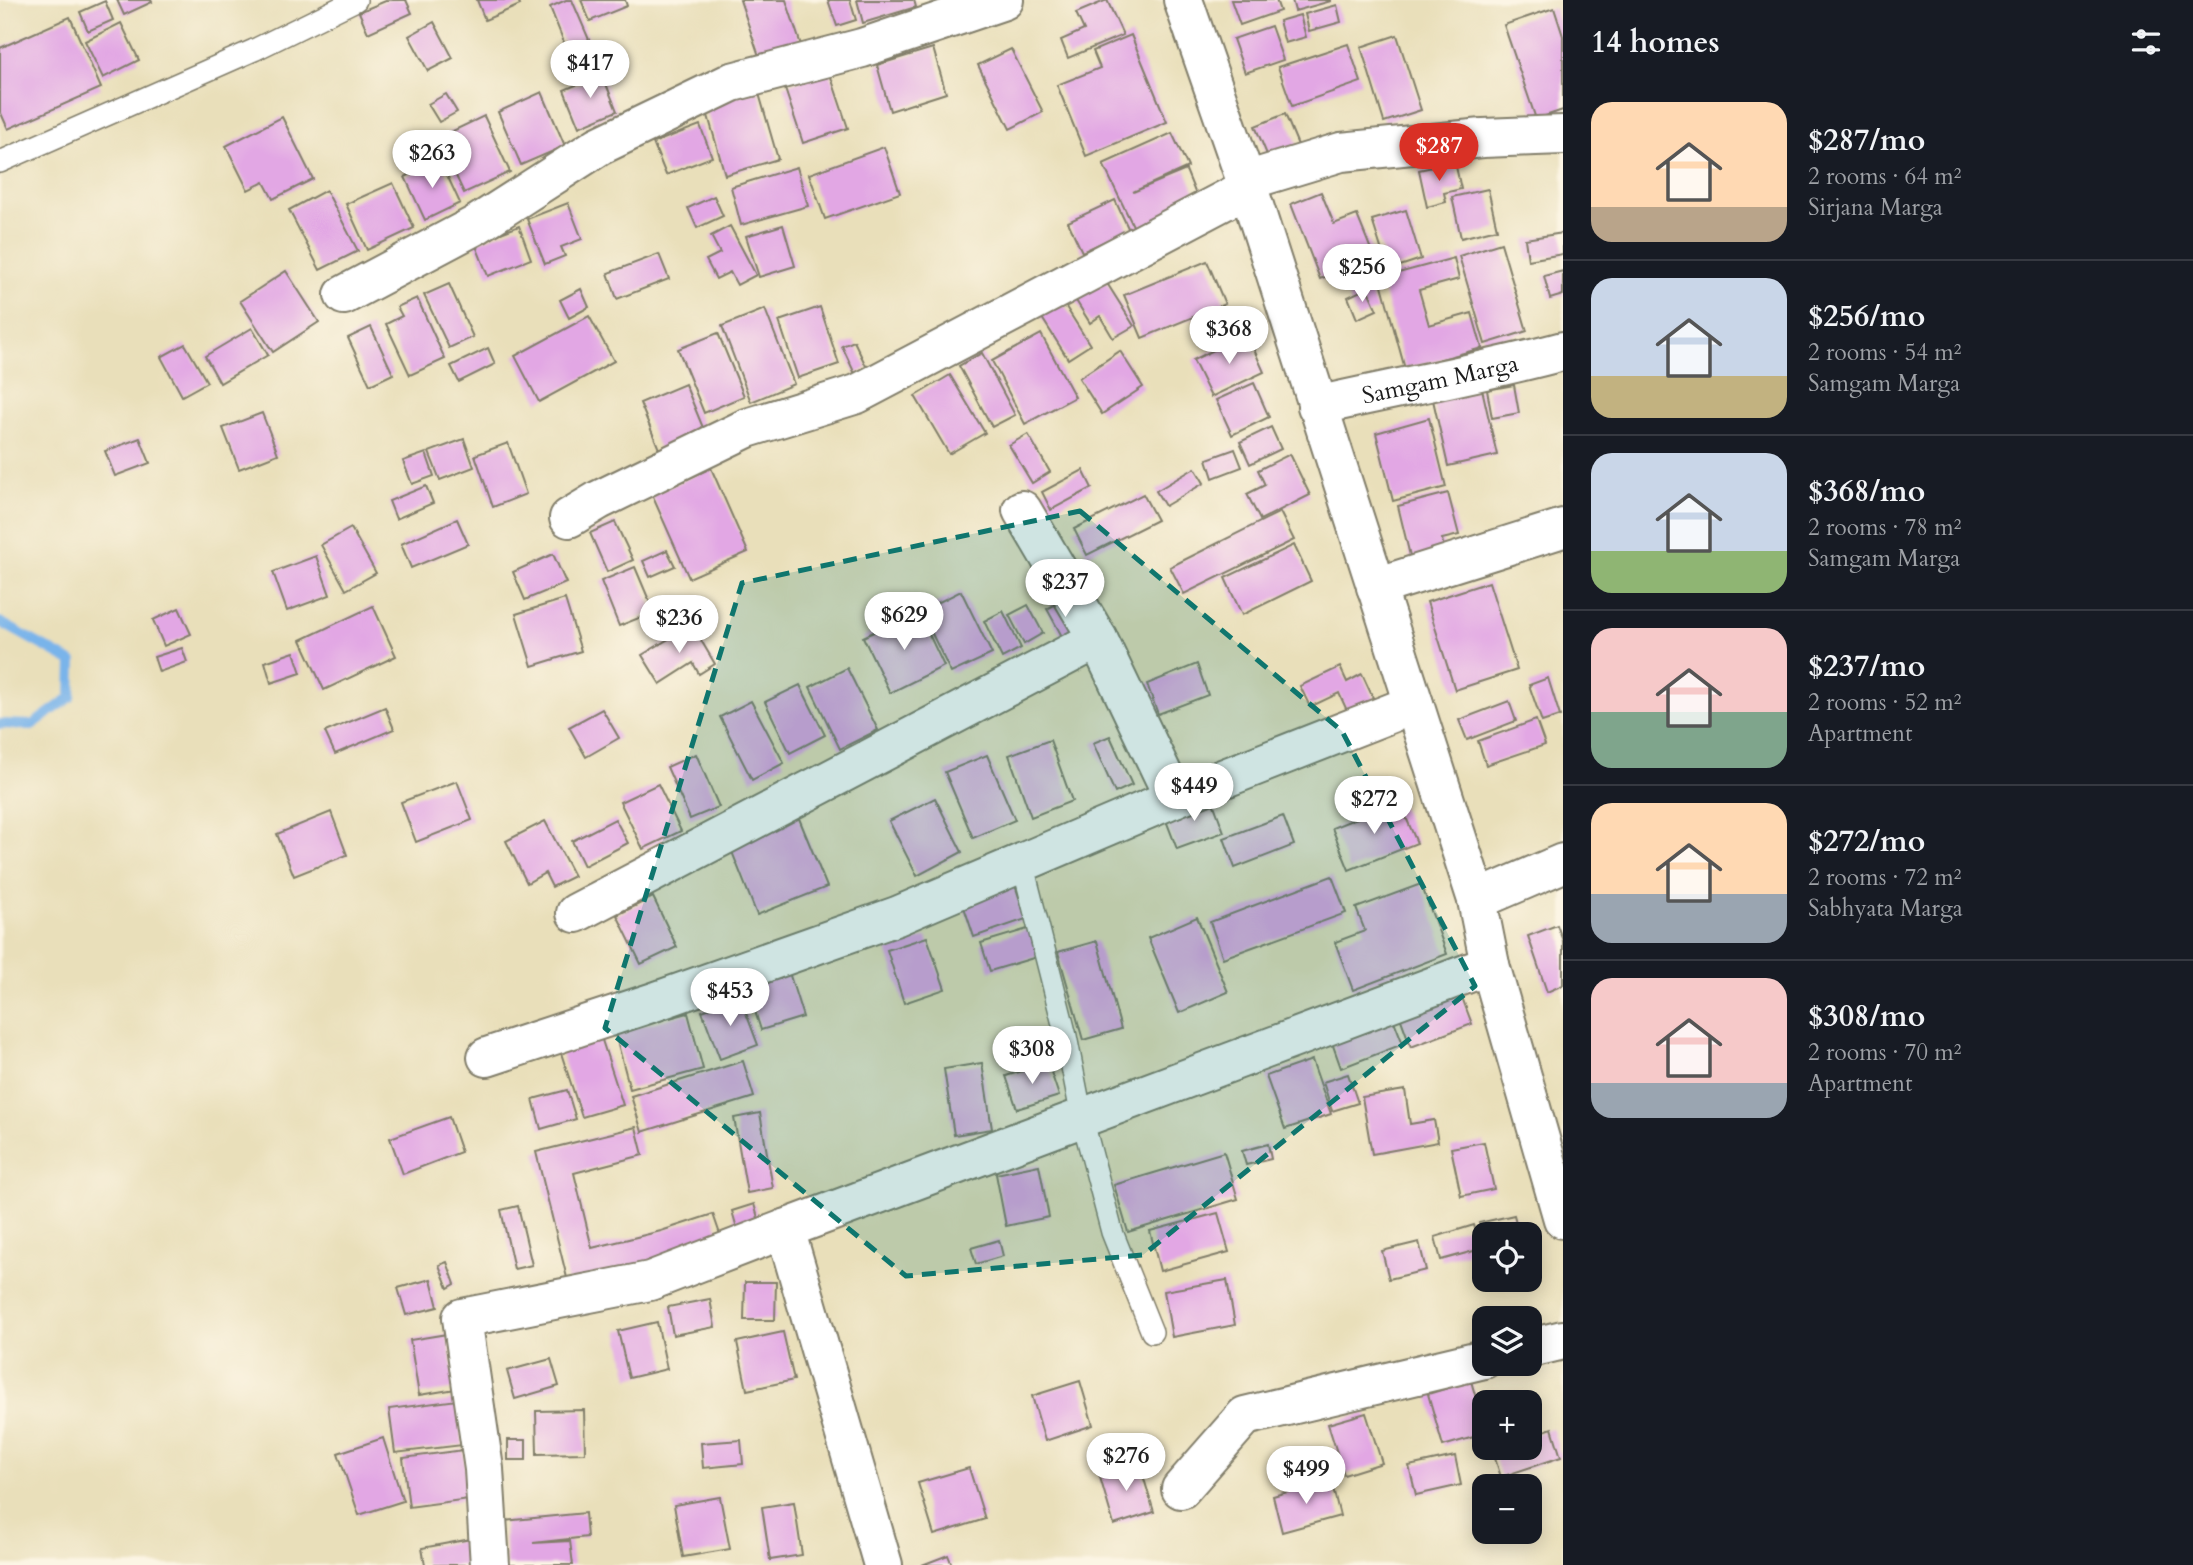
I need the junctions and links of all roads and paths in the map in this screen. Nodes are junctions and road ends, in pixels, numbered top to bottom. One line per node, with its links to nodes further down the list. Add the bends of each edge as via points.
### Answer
1 (356, 0): 5 (lane)
2 (1004, 0): 7 (street, via 862,48 732,82 599,146 476,225)
3 (1183, 0): 6 (street)
4 (1563, 135): 6 (street, via 1341,152)
5 (0, 162)
6 (1247, 184): 9 (street); 11 (street, via 857,394 747,428)
7 (344, 295)
8 (1563, 351): 9 (street, Samgam Marga)
9 (1317, 406): 13 (street)
10 (1022, 510): 14 (street)
11 (569, 518)
12 (1563, 528): 13 (street)
13 (1376, 587): 15 (street)
14 (1098, 639): 16 (street); 20 (street)
15 (1414, 704): 16 (street); 19 (street)
16 (1174, 798): 17 (street)
17 (1023, 862): 22 (street, via 897,916); 23 (lane)
18 (1563, 863): 19 (street)
19 (1477, 900): 21 (street)
20 (576, 913)
21 (1490, 965): 23 (street); 24 (street)
22 (487, 1057)
23 (1082, 1118): 25 (street); 26 (lane, via 1112,1231)
24 (1563, 1219)
25 (785, 1229): 31 (street, via 650,1281 463,1318 484,1469); 32 (street)
26 (1152, 1332)
27 (1563, 1340): 28 (street)
28 (1542, 1345)
29 (1472, 1362): 30 (street, via 1245,1416)
30 (1181, 1489)
31 (491, 1565)
32 (883, 1565)

